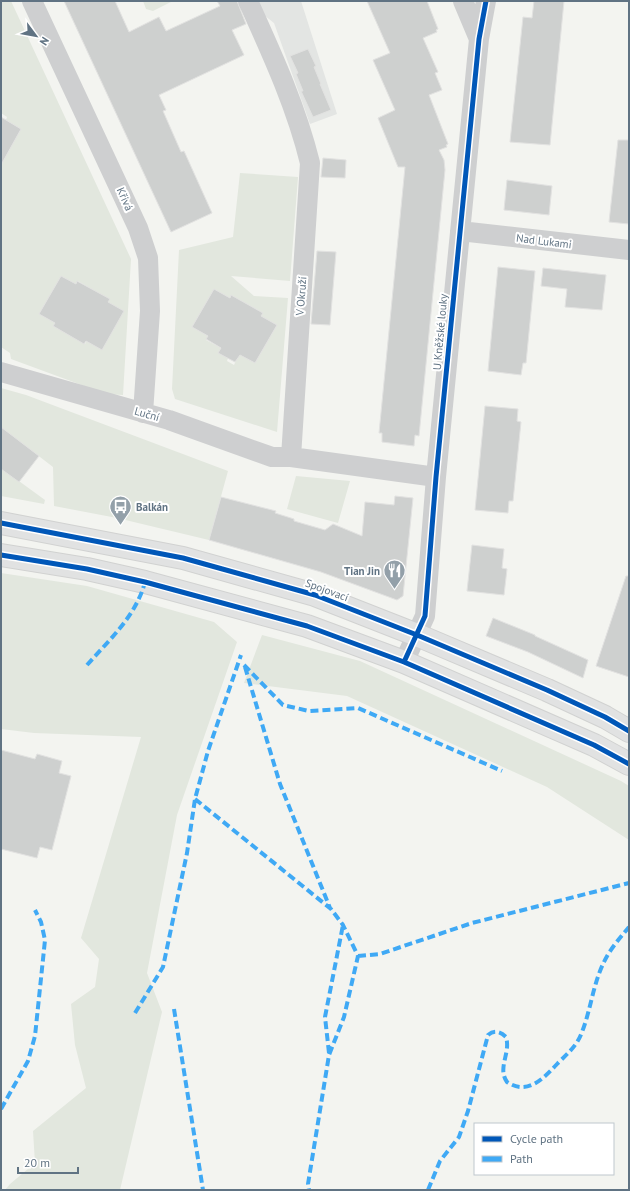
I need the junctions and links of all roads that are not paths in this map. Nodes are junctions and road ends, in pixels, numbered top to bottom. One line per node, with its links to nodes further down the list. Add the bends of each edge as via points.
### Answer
1 (32, 1): 9 (street, Křivá, via 135,222 148,258 150,311)
2 (248, 1): 10 (street, V Okruží, via 300,126 310,163)
3 (463, 1): 5 (street, U Kněžské louky)
4 (486, 1): 5 (street, U Kněžské louky)
5 (479, 40): 6 (street, U Kněžské louky)
6 (460, 231): 7 (street, Nad Lukami); 11 (street, U Kněžské louky)
7 (629, 250)
8 (1, 372): 9 (street, Luční)
9 (143, 413): 10 (street, Luční, via 170,420 272,457)
10 (291, 457): 11 (street)
11 (436, 477): 14 (street, U Kněžské louky, via 425,616)
12 (1, 523): 14 (main road, Spojovací, via 190,560 315,595)
13 (1, 555): 15 (main road, via 87,569 182,592 307,626)
14 (417, 635): 15 (street, U Kněžské louky); 16 (main road, Spojovací, via 547,690)
15 (404, 662): 17 (main road, via 594,745)
16 (629, 731)
17 (629, 764)

